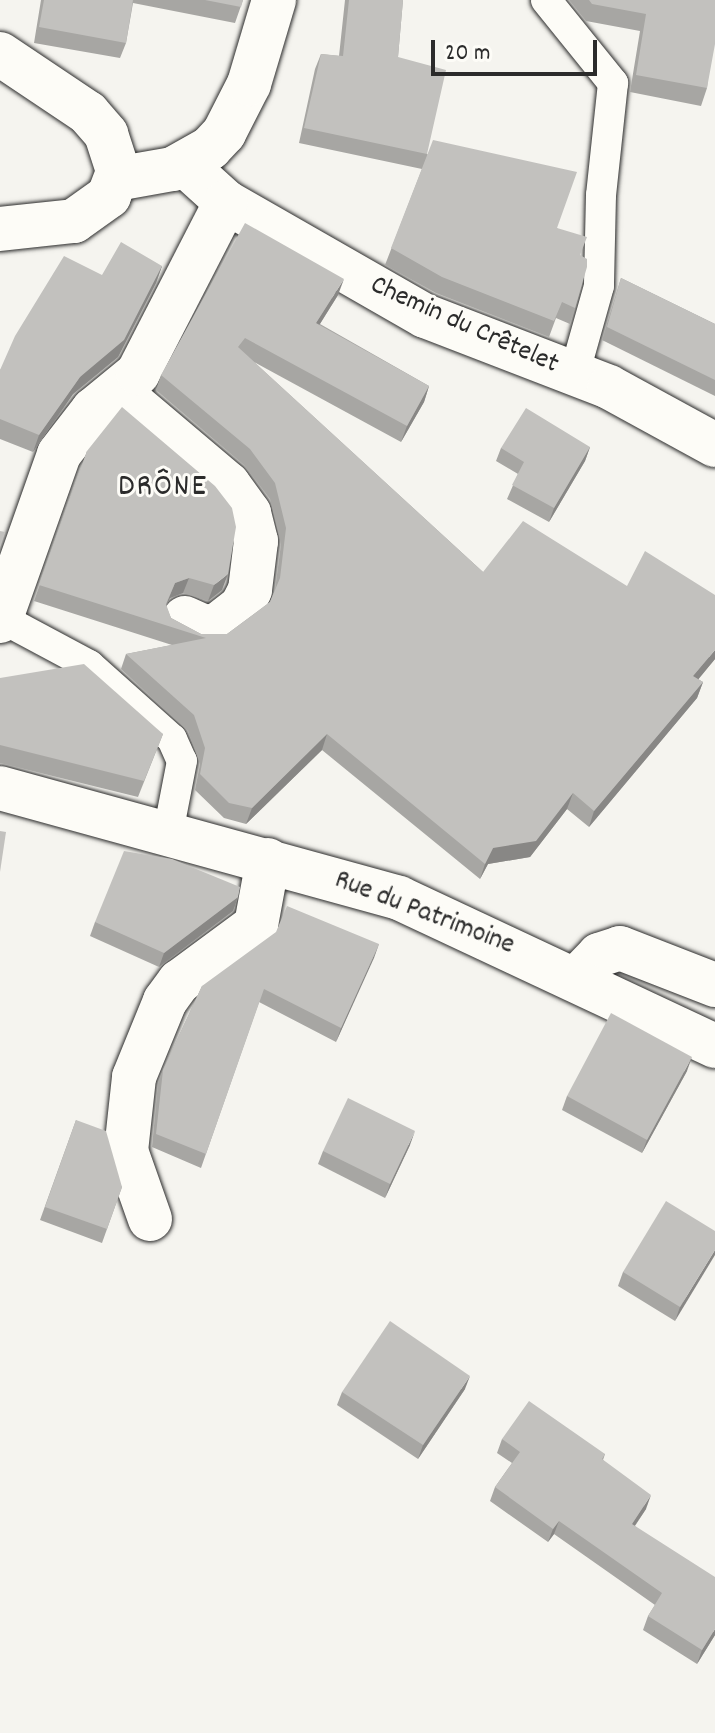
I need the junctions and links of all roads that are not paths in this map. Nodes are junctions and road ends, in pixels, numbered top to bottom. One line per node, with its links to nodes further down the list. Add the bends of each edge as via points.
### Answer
1 (274, 0): 4 (street, via 235,116 210,148)
2 (546, 0): 8 (lane, via 613,83 601,195 599,286)
3 (0, 54): 5 (street, via 98,123 113,150)
4 (184, 164): 5 (street); 6 (street, Chemin du Crêtelet)
5 (116, 179): 7 (street, via 99,206 74,221)
6 (226, 202): 8 (street, Chemin du Crêtelet, via 425,316); 9 (street, via 165,329 138,373)
7 (0, 229)
8 (574, 375): 10 (street, Chemin du Crêtelet, via 609,387)
9 (118, 391): 11 (street, via 228,484 249,513 256,541 250,590 242,606 218,625 205,627); 12 (street, via 93,410 59,454)
10 (715, 445)
11 (185, 618)
12 (1, 620): 14 (lane, via 89,665 172,739 182,761)
13 (0, 788): 14 (street, Rue du Patrimoine)
14 (168, 833): 15 (street, Rue du Patrimoine)
15 (268, 860): 16 (street, Rue du Patrimoine, via 399,898); 19 (street, via 256,925 179,982 165,1001 134,1077 126,1151)
16 (577, 978): 17 (street, via 599,955 620,948); 18 (street, Rue du Patrimoine)
17 (715, 985)
18 (715, 1046)
19 (150, 1219)

